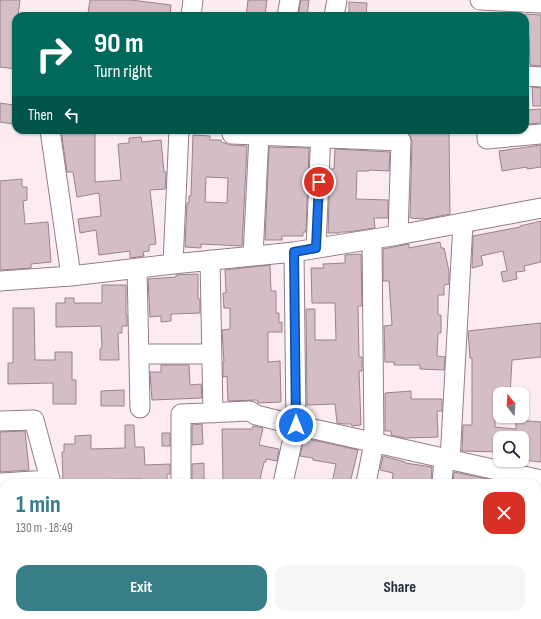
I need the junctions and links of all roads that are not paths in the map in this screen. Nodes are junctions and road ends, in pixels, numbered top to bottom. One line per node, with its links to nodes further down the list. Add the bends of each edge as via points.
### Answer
1 (193, 0): 6 (street)
2 (290, 0): 7 (street)
3 (337, 0): 8 (street)
4 (480, 0): 5 (street)
5 (541, 3)
6 (192, 12)
7 (288, 12)
8 (335, 12)
9 (529, 76): 10 (street)
10 (541, 77)
11 (51, 134): 28 (street)
12 (179, 134): 26 (street)
13 (232, 134): 17 (street)
14 (320, 134): 17 (street); 20 (street, via 401,141); 22 (street)
15 (487, 134): 16 (street, via 487,139)
16 (541, 134)
17 (260, 135): 24 (street)
18 (541, 208): 19 (street)
19 (463, 223): 20 (street); 37 (street)
20 (398, 235): 21 (street)
21 (372, 239): 22 (street); 36 (street)
22 (316, 248): 23 (street)
23 (294, 252): 24 (street); 35 (street)
24 (253, 256): 25 (street)
25 (210, 260): 26 (street); 31 (street)
26 (173, 264): 27 (street)
27 (137, 268): 28 (street); 30 (street)
28 (71, 276): 29 (street)
29 (0, 282)
30 (139, 354): 31 (street); 32 (street)
31 (212, 354): 33 (street)
32 (140, 408)
33 (213, 413): 35 (street, via 250,411 256,415); 40 (street, via 181,414)
34 (0, 421): 39 (street, via 34,420)
35 (296, 425): 36 (street); 41 (street)
36 (374, 443): 37 (street); 42 (street)
37 (447, 460): 38 (street); 43 (street)
38 (513, 478): 44 (street)
39 (49, 479)
40 (181, 479)
41 (284, 479)
42 (367, 479)
43 (443, 479)
44 (527, 479)

